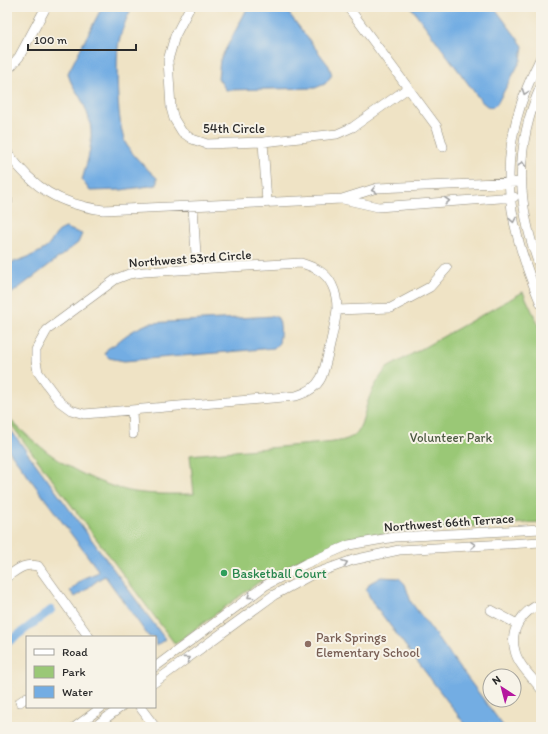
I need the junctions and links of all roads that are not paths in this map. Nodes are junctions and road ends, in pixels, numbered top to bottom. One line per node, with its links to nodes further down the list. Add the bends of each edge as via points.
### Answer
1 (46, 7): 5 (street, via 19,57)
2 (190, 7): 8 (street, 54th Circle, via 175,36 168,60 174,119 182,132 207,144)
3 (348, 7): 7 (street)
4 (541, 57): 12 (street, one-way to 12, via 526,88 515,122)
5 (7, 71)
6 (541, 86): 11 (street, one-way to 6, via 525,135)
7 (408, 88): 8 (street, 54th Circle, via 353,128 337,134); 9 (street, via 437,127)
8 (263, 142): 17 (street)
9 (443, 147)
10 (7, 152): 19 (street, via 30,179 51,195 78,206 103,210)
11 (521, 182): 12 (street); 15 (street)
12 (509, 183): 13 (street); 14 (street)
13 (407, 187): 16 (street, one-way to 16, via 377,188); 18 (street)
14 (509, 197): 15 (street); 18 (street, one-way to 14); 23 (street, one-way to 23, via 518,243)
15 (522, 197): 22 (street, via 526,226)
16 (342, 199): 17 (street); 18 (street, via 378,207)
17 (267, 202): 19 (street)
18 (408, 204)
19 (193, 207): 21 (street)
20 (447, 268): 24 (street, via 430,288 391,308)
21 (196, 270): 24 (street, Northwest 53rd Circle, via 301,263 325,274 336,296); 25 (street, Northwest 53rd Circle, via 144,272 116,279 47,330 40,340 36,350 38,372 60,402 71,410 84,414)
22 (541, 270)
23 (541, 304)
24 (337, 310): 25 (street, Northwest 53rd Circle, via 321,378 306,393)
25 (132, 411): 26 (street)
26 (133, 434)
27 (541, 529): 32 (street, Northwest 66th Terrace, one-way to 32, via 395,537 349,545 266,585)
28 (541, 542): 34 (street, Northwest 66th Terrace, one-way to 28, via 274,595 311,575 353,560 399,550)
29 (7, 577): 35 (street, via 22,566 38,566)
30 (541, 604): 33 (street, via 524,614)
31 (491, 610): 33 (street)
32 (211, 624): 34 (street); 36 (street, Northwest 66th Terrace)
33 (517, 624): 38 (street, via 515,651)
34 (219, 635): 37 (street, Northwest 66th Terrace, one-way to 34)
35 (88, 636)
36 (156, 666)
37 (156, 681)
38 (541, 689)
39 (101, 708): 42 (street)
40 (120, 708): 43 (street)
41 (141, 708): 44 (street)
42 (75, 727)
43 (94, 727)
44 (155, 727)

